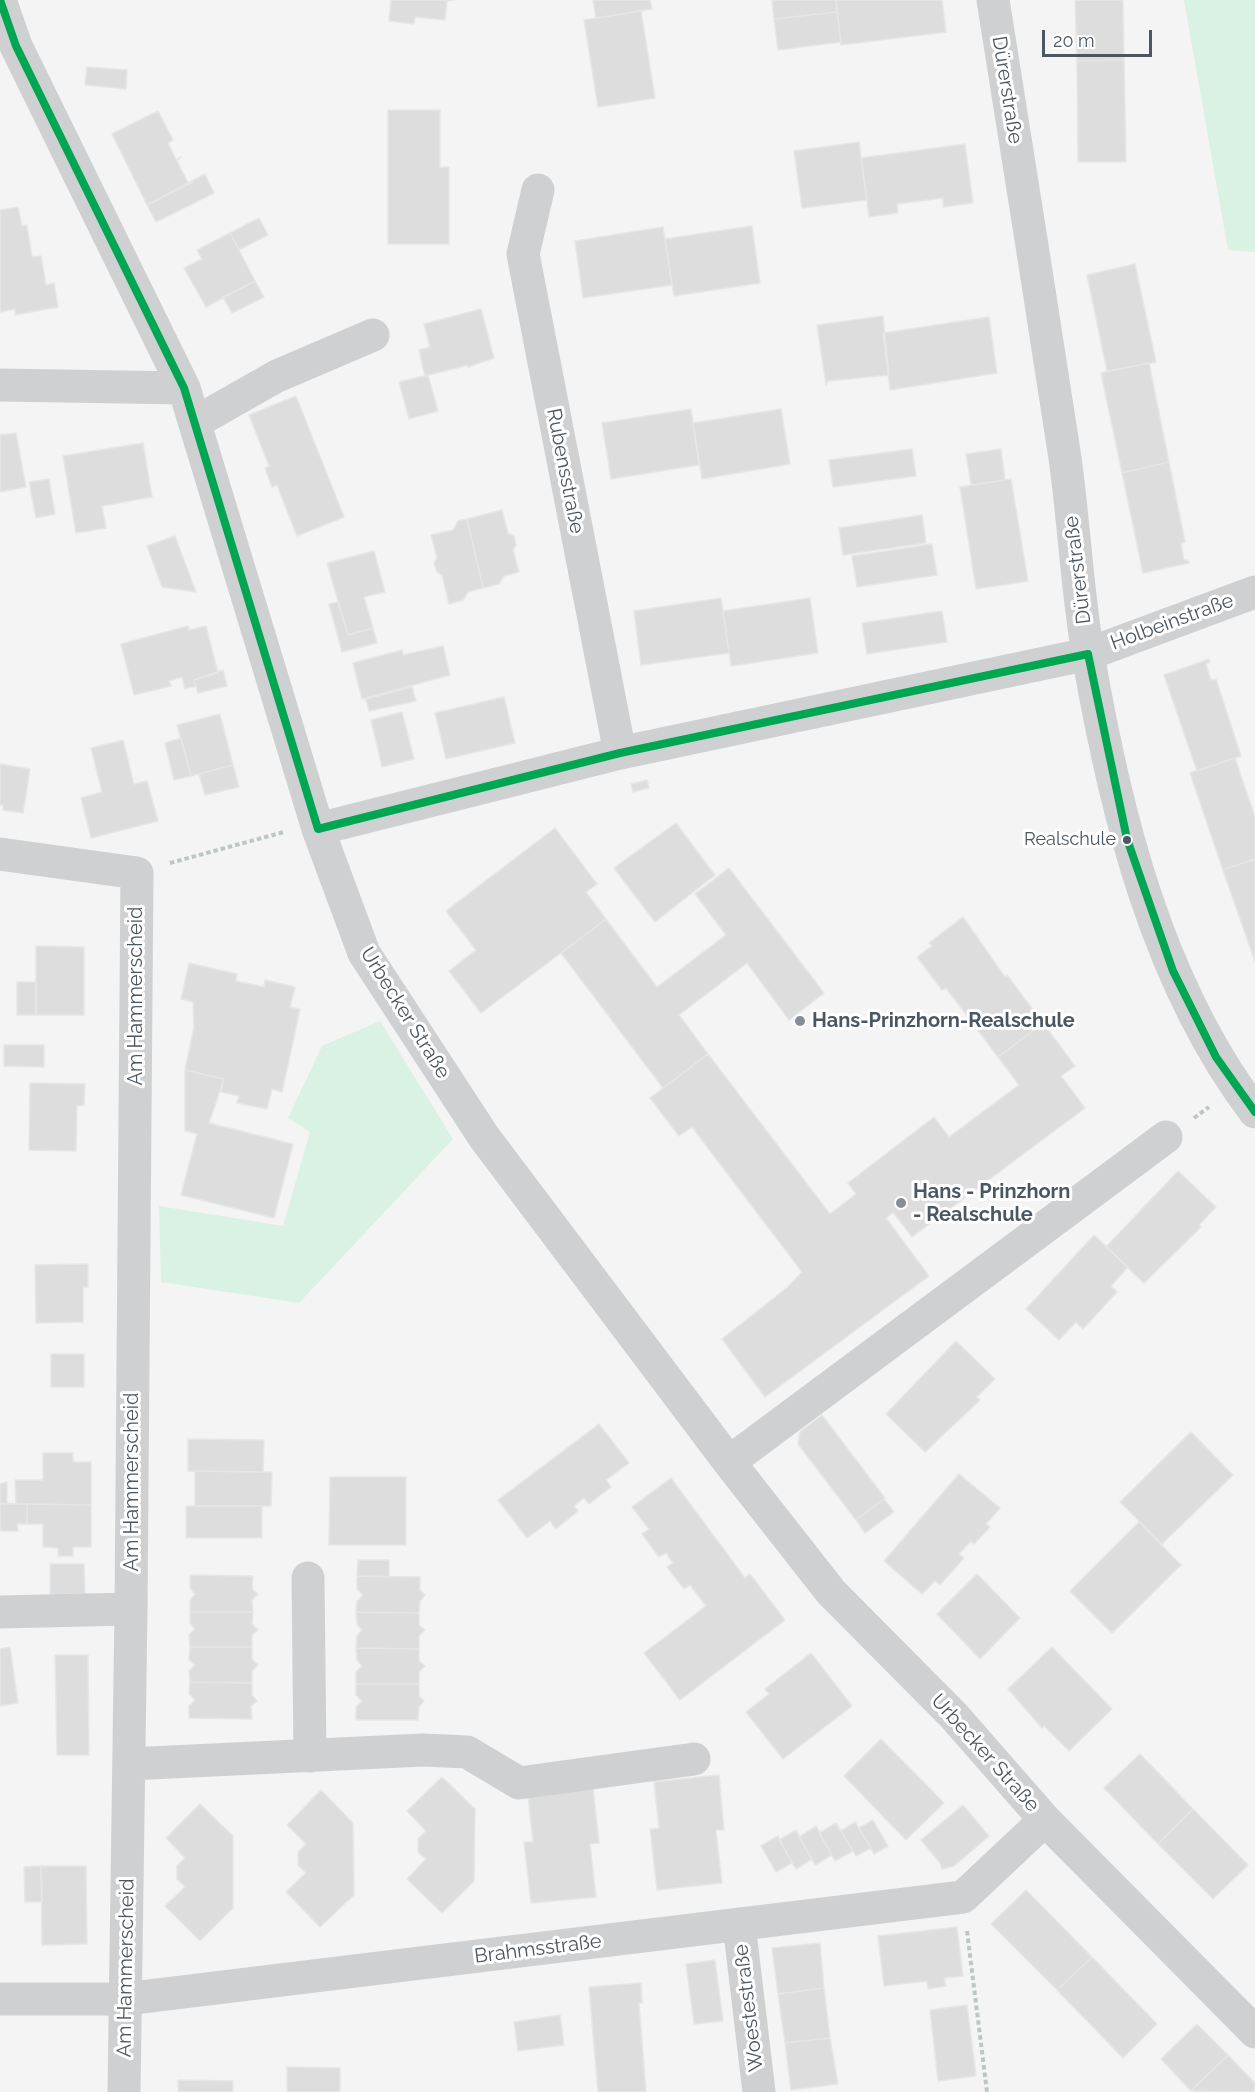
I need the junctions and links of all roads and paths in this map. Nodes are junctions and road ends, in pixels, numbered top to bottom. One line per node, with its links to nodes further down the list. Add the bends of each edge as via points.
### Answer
1 (0, 0): 6 (street, Urbecker Straße, via 16,46)
2 (993, 0): 9 (street, Dürerstraße, via 1065,461)
3 (538, 190): 10 (street, Rubensstraße, via 523,254)
4 (373, 335): 7 (street, via 277,376)
5 (0, 385): 6 (street)
6 (184, 387): 7 (street, Urbecker Straße)
7 (196, 422): 11 (street, Urbecker Straße)
8 (1255, 592): 9 (street, Holbeinstraße)
9 (1088, 654): 10 (street, Holbeinstraße); 14 (street, Dürerstraße, via 1127,839 1173,971 1216,1058)
10 (620, 753): 11 (street, Holbeinstraße)
11 (318, 829): 13 (path, via 271,833); 16 (street, Urbecker Straße, via 370,963 484,1137)
12 (0, 854): 13 (street)
13 (137, 873): 18 (street, Am Hammerscheid)
14 (1246, 1100): 15 (path)
15 (1166, 1137): 16 (street)
16 (729, 1462): 23 (street, Urbecker Straße, via 831,1592 954,1716)
17 (308, 1578): 20 (street)
18 (131, 1609): 19 (street); 22 (street, Am Hammerscheid)
19 (0, 1612)
20 (310, 1756): 21 (street, via 423,1750 467,1752 519,1783); 22 (street)
21 (693, 1759)
22 (129, 1764): 27 (street, Am Hammerscheid)
23 (1045, 1820): 24 (street); 28 (street, Urbecker Straße)
24 (963, 1897): 25 (street, Brahmsstraße); 31 (path)
25 (739, 1924): 27 (street, Brahmsstraße); 30 (street, Woestestraße)
26 (0, 1999): 27 (street, Brahmsstraße)
27 (125, 1999): 29 (street, Am Hammerscheid)
28 (1255, 2032)
29 (124, 2092)
30 (759, 2092)
31 (987, 2092)

